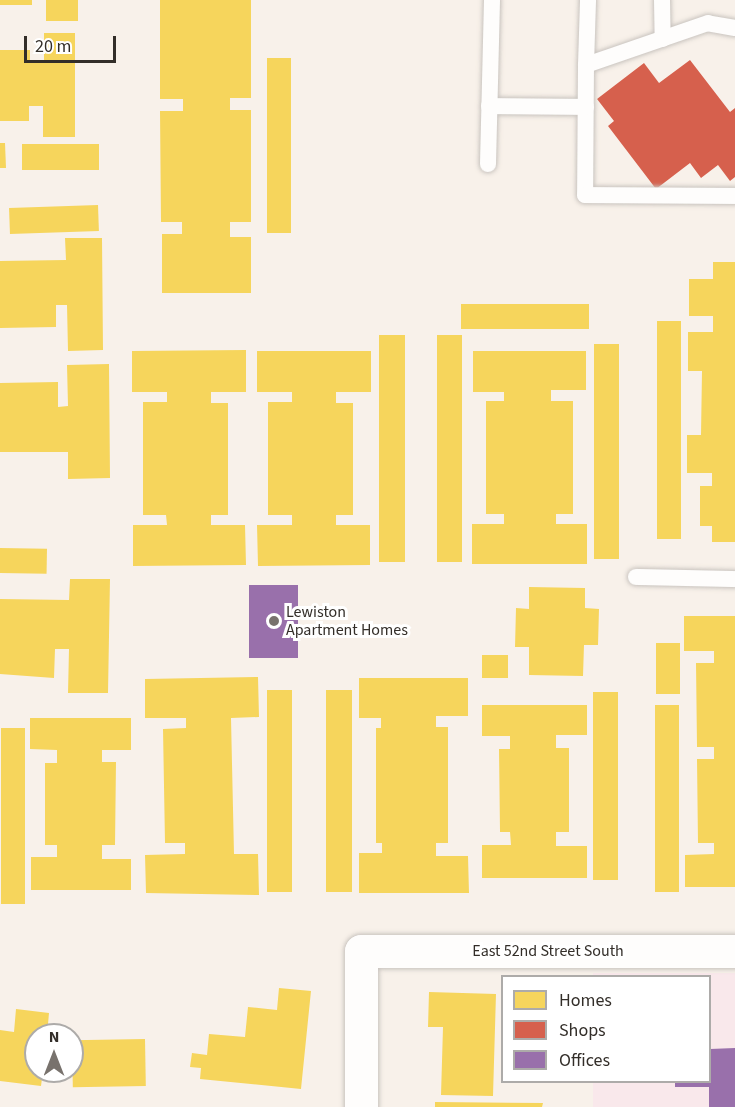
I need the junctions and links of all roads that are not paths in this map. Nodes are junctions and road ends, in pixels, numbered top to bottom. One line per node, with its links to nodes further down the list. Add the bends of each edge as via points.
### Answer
1 (492, 0): 7 (lane)
2 (588, 0): 6 (lane)
3 (662, 0): 5 (lane)
4 (735, 28): 5 (lane, via 708,23)
5 (663, 39): 6 (lane)
6 (586, 65): 8 (lane)
7 (489, 106): 8 (lane); 9 (lane)
8 (586, 107): 10 (lane, via 585,195)
9 (488, 164)
10 (735, 196)
11 (636, 577): 12 (lane)
12 (735, 579)
13 (735, 951): 14 (street, East 52nd Street South, via 361,951)
14 (361, 1107)

